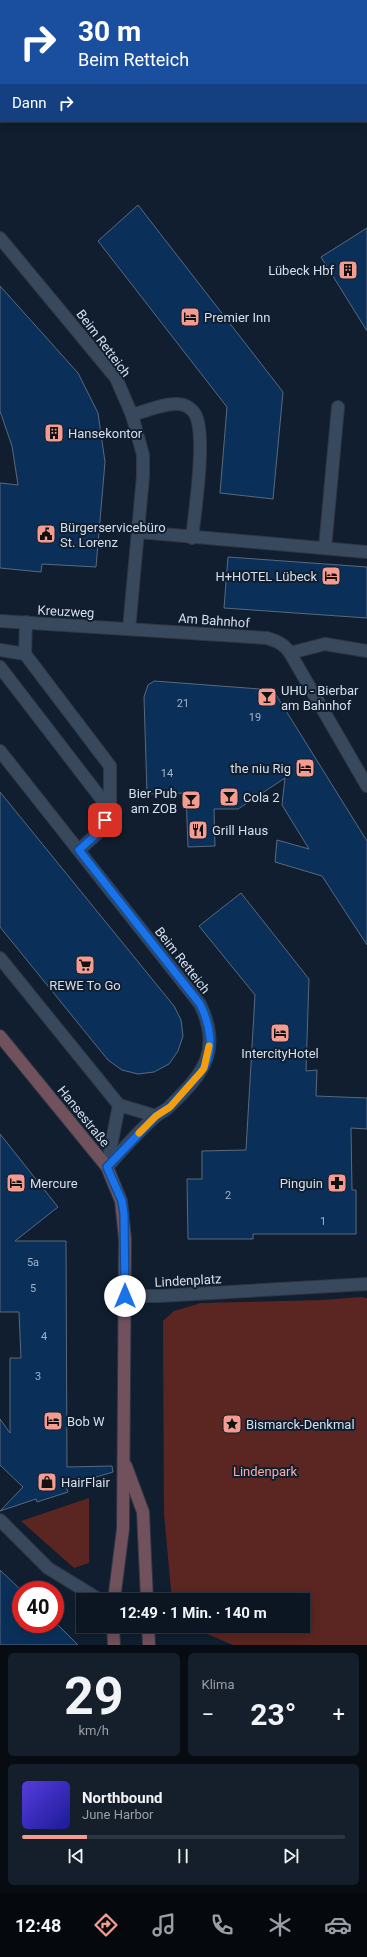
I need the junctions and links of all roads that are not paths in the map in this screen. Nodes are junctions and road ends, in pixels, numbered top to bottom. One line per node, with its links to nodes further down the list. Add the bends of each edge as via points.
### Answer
1 (0, 238): 3 (street, Beim Retteich, via 116,378)
2 (338, 407): 6 (street)
3 (132, 415): 4 (street, Beim Retteich, via 143,455); 5 (street, via 176,403 188,406 196,414 199,427 199,468)
4 (139, 532): 5 (street); 10 (street, Beim Retteich)
5 (192, 538): 6 (street)
6 (326, 548): 7 (street)
7 (367, 552)
8 (0, 621): 9 (street, Kreuzweg)
9 (26, 622): 10 (street, Kreuzweg); 14 (street)
10 (129, 629): 13 (street, Am Bahnhof, via 266,638 277,640 286,646)
11 (0, 650): 14 (street)
12 (367, 651): 13 (street, via 326,644)
13 (290, 653): 17 (street, Am Bahnhof)
14 (25, 654): 18 (street, via 110,766)
15 (0, 668): 18 (street)
16 (0, 751): 19 (street, Beim Retteich)
17 (367, 786)
18 (110, 810): 19 (street, via 100,831)
19 (79, 850): 23 (street, Beim Retteich, via 200,1004 206,1017 210,1039 204,1068 170,1107)
20 (0, 958): 22 (street)
21 (0, 1036): 24 (street, Hansestraße)
22 (119, 1105): 23 (street); 24 (street)
23 (156, 1116): 24 (street, Beim Retteich)
24 (107, 1167): 26 (street, Hansestraße, via 122,1201 124,1214)
25 (367, 1284): 26 (street, Lindenplatz, via 166,1296)
26 (125, 1296): 27 (street)
27 (124, 1459): 30 (street, via 123,1529); 31 (street, via 143,1512)
28 (0, 1520): 29 (street, via 48,1568)
29 (89, 1593)
30 (115, 1593)
31 (147, 1593)
32 (113, 1633): 34 (street)
33 (148, 1633): 35 (street)
34 (114, 1645)
35 (149, 1645)

